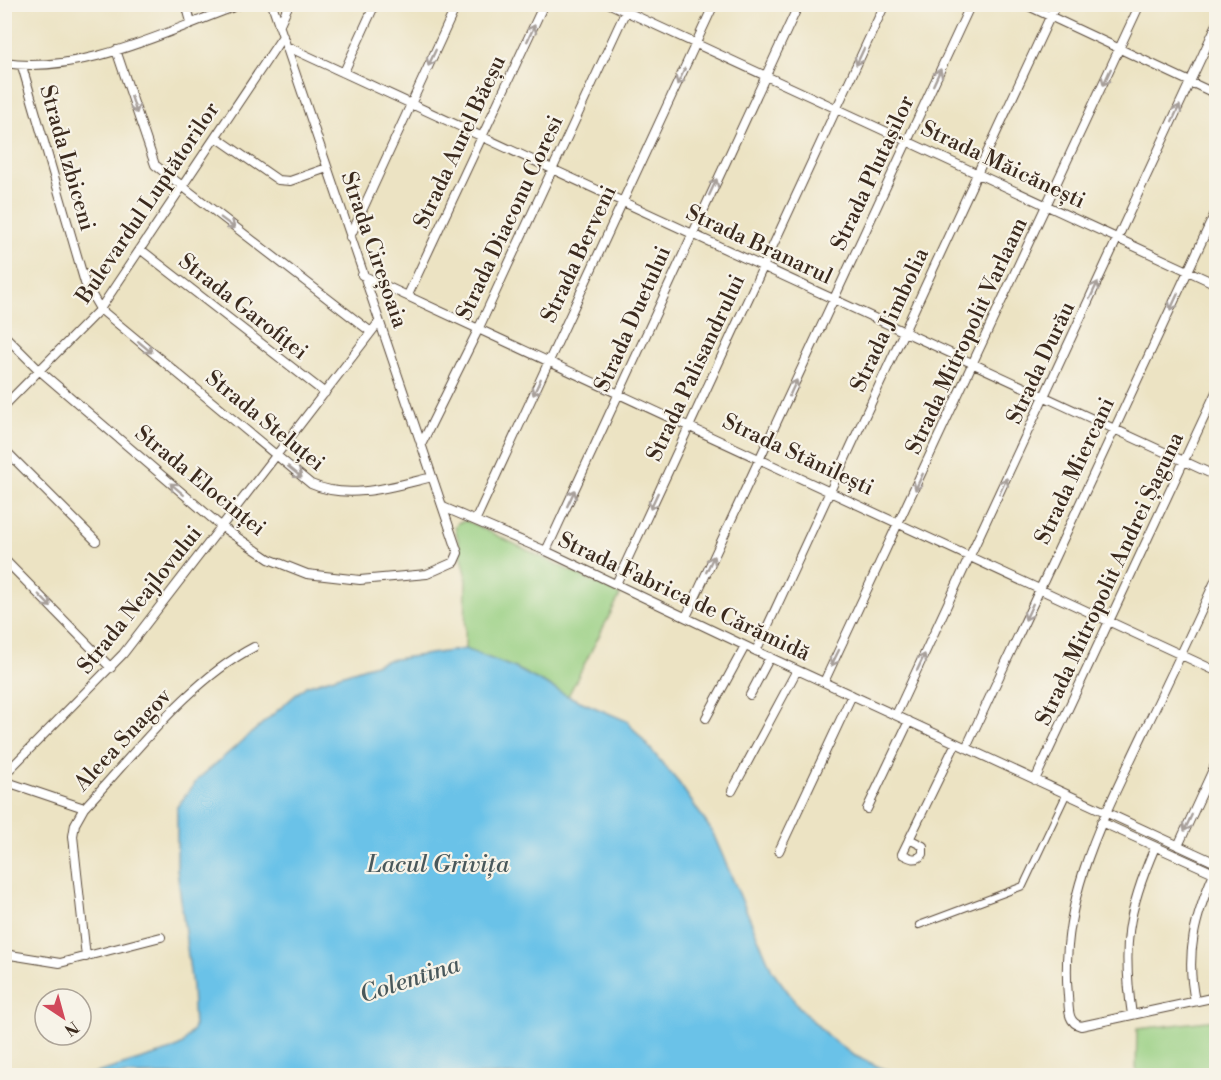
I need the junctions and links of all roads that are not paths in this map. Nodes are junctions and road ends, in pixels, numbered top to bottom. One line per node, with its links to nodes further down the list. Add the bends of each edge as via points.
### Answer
1 (186, 4): 18 (street)
2 (242, 4): 18 (street)
3 (272, 4): 19 (street, Strada Cireșoaia)
4 (289, 4): 19 (street)
5 (375, 4): 28 (street)
6 (457, 4): 32 (street, one-way to 32)
7 (544, 4): 34 (street, Strada Aurel Băeșu, one-way to 7)
8 (610, 4): 16 (street, Strada Măicănești)
9 (714, 4): 22 (street, Strada Berveni)
10 (799, 4): 29 (street, Strada Duetului)
11 (885, 4): 33 (street, Strada Palisandrului, one-way to 33)
12 (970, 4): 36 (street, Strada Plutașilor, one-way to 12)
13 (1024, 4): 17 (street)
14 (1056, 4): 17 (street, Strada Jimbolia)
15 (1140, 4): 24 (street, Strada Mitropolit Varlaam)
16 (627, 8): 22 (street, Strada Măicănești); 38 (street, Strada Diaconu Coresi)
17 (1050, 17): 24 (street); 39 (street, Strada Jimbolia)
18 (191, 22): 25 (street)
19 (279, 26): 21 (street, Strada Cireșoaia)
20 (1216, 26): 30 (street, Strada Durău)
21 (283, 36): 23 (street, Strada Cireșoaia); 35 (street, Bulevardul Luptătorilor)
22 (696, 44): 29 (street, Strada Măicănești); 41 (street, Strada Berveni, one-way to 41)
23 (286, 46): 28 (street, Strada Branarul); 37 (street, Strada Cireșoaia)
24 (1120, 49): 30 (street); 42 (street, Strada Mitropolit Varlaam, one-way to 42)
25 (116, 50): 27 (street); 40 (street, one-way to 40, via 150,157)
26 (4, 63): 27 (street, Strada Izbiceni)
27 (22, 66): 54 (street, Strada Izbiceni, via 85,283)
28 (344, 72): 32 (street, Strada Branarul)
29 (765, 76): 33 (street, Strada Măicănești); 44 (street, Strada Duetului, one-way to 29)
30 (1190, 82): 31 (street); 46 (street, Strada Durău, one-way to 30)
31 (1216, 94)
32 (411, 103): 34 (street, Strada Branarul); 45 (street)
33 (836, 108): 36 (street, Strada Măicănești); 48 (street, Strada Palisandrului)
34 (482, 136): 38 (street, Strada Branarul); 52 (street, Strada Aurel Băeșu)
35 (216, 137): 37 (street, via 279,180 290,181); 40 (street, Bulevardul Luptătorilor)
36 (907, 141): 39 (street, Strada Măicănești); 53 (street, Strada Plutașilor)
37 (327, 168): 45 (street, Strada Cireșoaia)
38 (553, 169): 41 (street, Strada Branarul); 56 (street, Strada Diaconu Coresi)
39 (977, 174): 42 (street, Strada Măicănești); 58 (street, Strada Jimbolia)
40 (182, 188): 47 (street, Bulevardul Luptătorilor); 57 (street, one-way to 57)
41 (623, 202): 44 (street, Strada Branarul); 60 (street, Strada Berveni)
42 (1048, 205): 46 (street, Strada Măicănești); 61 (street, Strada Mitropolit Varlaam)
43 (1216, 211): 49 (street, Strada Miercani)
44 (692, 233): 48 (street, Strada Branarul); 65 (street, Strada Duetului)
45 (350, 237): 50 (street, Strada Cireșoaia)
46 (1119, 238): 49 (street, Strada Măicănești); 66 (street, Strada Durău, one-way to 46)
47 (140, 249): 54 (street, Bulevardul Luptătorilor); 64 (street, Strada Garofiței)
48 (763, 267): 53 (street, Strada Branarul); 68 (street, Strada Palisandrului)
49 (1189, 271): 51 (street, Strada Măicănești); 69 (street, Strada Miercani, one-way to 69)
50 (362, 275): 52 (street, Strada Stănilești); 55 (street, Strada Cireșoaia)
51 (1216, 284)
52 (408, 295): 56 (street, Strada Stănilești)
53 (834, 300): 58 (street, Strada Branarul); 73 (street, Strada Plutașilor, one-way to 53)
54 (100, 309): 62 (street, Bulevardul Luptătorilor); 72 (street, Strada Steluței, one-way to 72)
55 (379, 322): 57 (street, Strada Neajlovului); 70 (street, Strada Cireșoaia)
56 (479, 327): 60 (street, Strada Stănilești); 70 (street, Strada Diaconu Coresi)
57 (371, 332): 64 (street, Strada Neajlovului)
58 (904, 333): 61 (street, Strada Branarul); 77 (street, Strada Jimbolia)
59 (4, 335): 62 (street, Strada Elocinței)
60 (550, 359): 65 (street, Strada Stănilești); 79 (street, Strada Berveni, one-way to 79)
61 (973, 366): 66 (street, Strada Branarul); 80 (street, Strada Mitropolit Varlaam, one-way to 80)
62 (40, 371): 67 (street, Bulevardul Luptătorilor); 81 (street, Strada Elocinței, one-way to 62)
63 (1216, 392): 74 (street, Strada Mitropolit Andrei Șaguna)
64 (325, 393): 72 (street, Strada Neajlovului)
65 (620, 393): 68 (street, Strada Stănilești); 83 (street, Strada Duetului, one-way to 65)
66 (1044, 398): 69 (street, Strada Branarul); 84 (street, Strada Durău, one-way to 66)
67 (4, 406)
68 (690, 425): 73 (street, Strada Stănilești); 87 (street, Strada Palisandrului, one-way to 87)
69 (1113, 430): 74 (street, Strada Branarul); 88 (street, Strada Miercani)
70 (421, 445): 76 (street, Strada Cireșoaia)
71 (4, 449): 82 (street)
72 (275, 456): 76 (street, Strada Steluței, one-way to 76, via 311,484 329,490 370,490); 81 (street, Strada Neajlovului)
73 (760, 458): 77 (street, Strada Stănilești); 89 (street, Strada Plutașilor, one-way to 73)
74 (1184, 462): 75 (street, Strada Branarul); 90 (street, Strada Mitropolit Andrei Șaguna)
75 (1216, 476)
76 (432, 477): 78 (street, Strada Cireșoaia)
77 (831, 490): 80 (street, Strada Stănilești); 93 (street, Strada Jimbolia)
78 (443, 507): 79 (street, Strada Fabrica de Cărămidă); 81 (street, Strada Elocinței, via 458,553 454,562 427,574 387,579 307,574 269,559)
79 (476, 519): 83 (street, Strada Fabrica de Cărămidă)
80 (901, 523): 84 (street, Strada Stănilești); 99 (street, Strada Mitropolit Varlaam, one-way to 99)
81 (222, 527): 96 (street, Strada Neajlovului)
82 (96, 541)
83 (546, 551): 87 (street, Strada Fabrica de Cărămidă)
84 (971, 555): 88 (street, Strada Stănilești); 102 (street, Strada Durău, one-way to 84)
85 (4, 559): 96 (street, one-way to 96)
86 (1216, 579): 94 (street)
87 (616, 584): 89 (street, Strada Fabrica de Cărămidă)
88 (1040, 589): 90 (street, Strada Stănilești); 106 (street, Strada Miercani, one-way to 106)
89 (686, 617): 91 (street, Strada Fabrica de Cărămidă)
90 (1110, 622): 94 (street, Strada Stănilești); 109 (street, Strada Mitropolit Andrei Șaguna)
91 (745, 646): 93 (street, Strada Fabrica de Cărămidă); 103 (street)
92 (254, 647): 113 (street, Aleea Snagov, via 196,688)
93 (756, 651): 95 (street, Strada Fabrica de Cărămidă)
94 (1181, 655): 98 (street, Strada Stănilești); 115 (street)
95 (770, 657): 97 (street, Strada Fabrica de Cărămidă); 100 (street)
96 (111, 668): 108 (street, Strada Neajlovului)
97 (797, 670): 99 (street, Strada Fabrica de Cărămidă); 111 (street)
98 (1216, 671)
99 (824, 682): 101 (street, Strada Fabrica de Cărămidă)
100 (750, 694)
101 (851, 698): 102 (street, Strada Fabrica de Cărămidă); 120 (street)
102 (896, 715): 104 (street, Strada Fabrica de Cărămidă)
103 (706, 718)
104 (909, 721): 105 (street, Strada Fabrica de Cărămidă); 114 (street)
105 (956, 743): 106 (street, Strada Fabrica de Cărămidă); 117 (street)
106 (966, 748): 109 (street, Strada Fabrica de Cărămidă)
107 (1216, 763): 118 (street, one-way to 118)
108 (4, 775)
109 (1035, 780): 112 (street, Strada Fabrica de Cărămidă)
110 (4, 781): 113 (street, Aleea Snagov)
111 (732, 791)
112 (1066, 795): 115 (street, Strada Fabrica de Cărămidă); 123 (street, via 1023,886)
113 (84, 808): 126 (street, via 73,836)
114 (867, 809)
115 (1106, 813): 116 (street); 118 (street, Strada Fabrica de Cărămidă)
116 (1101, 822): 119 (street); 129 (street, via 1077,887 1068,942 1070,1017 1082,1026)
117 (909, 839)
118 (1178, 846): 121 (street, Strada Fabrica de Cărămidă)
119 (1155, 847): 122 (street); 129 (street, via 1128,925 1126,950)
120 (779, 851)
121 (1216, 863)
122 (1215, 874): 128 (street, via 1200,907 1191,942 1190,977)
123 (919, 925)
124 (161, 937): 126 (street)
125 (4, 954): 126 (street, via 54,964)
126 (86, 957)
127 (1216, 997): 128 (street)
128 (1195, 1001): 129 (street)
129 (1132, 1015)

